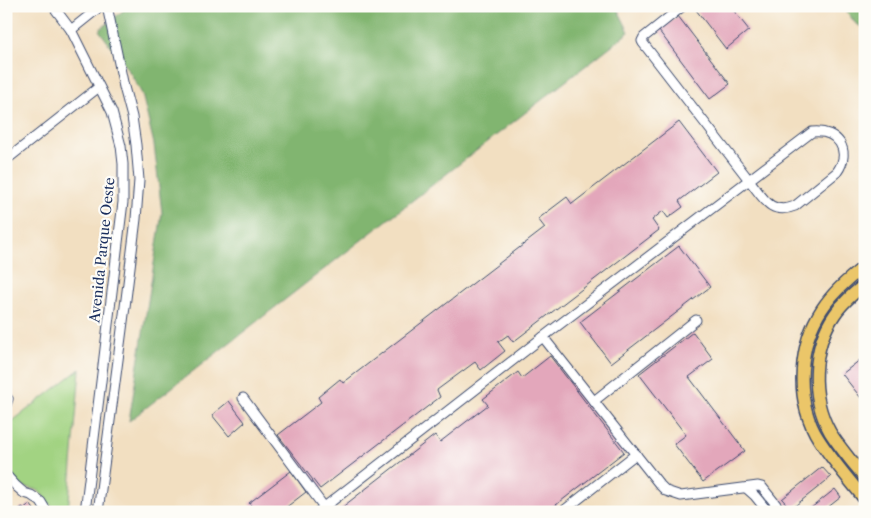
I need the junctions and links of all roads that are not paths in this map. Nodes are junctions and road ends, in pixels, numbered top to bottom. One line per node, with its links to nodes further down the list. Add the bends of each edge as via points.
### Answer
1 (53, 6): 5 (street, Avenida Parque Oeste)
2 (101, 6): 5 (street)
3 (107, 6): 25 (street, Avenida Parque Oeste, via 132,117 139,180)
4 (683, 6): 8 (street, via 642,41)
5 (71, 30): 6 (street, Avenida Parque Oeste)
6 (99, 87): 7 (street); 24 (street, Avenida Parque Oeste, via 120,137 124,182)
7 (6, 160)
8 (749, 180): 8 (street, via 812,132 825,132 838,140 842,147 844,157 837,172 788,209 770,205); 12 (street)
9 (865, 266): 21 (main road, via 834,293 822,309 807,341 802,372 805,406 815,432)
10 (865, 284): 19 (main road, via 836,312 824,334 816,379 820,405 830,431)
11 (696, 320): 15 (street)
12 (544, 337): 15 (street); 22 (street)
13 (6, 397): 16 (street)
14 (243, 398): 22 (street)
15 (594, 400): 17 (street)
16 (6, 405)
17 (636, 454): 20 (street, via 666,491 681,496); 26 (street)
18 (6, 475): 23 (street, via 24,493 41,502)
19 (865, 478)
20 (746, 488): 27 (street); 28 (street, via 762,487)
21 (865, 500)
22 (321, 509)
23 (47, 512)
24 (84, 512)
25 (98, 512)
26 (562, 512)
27 (768, 512)
28 (782, 512)

